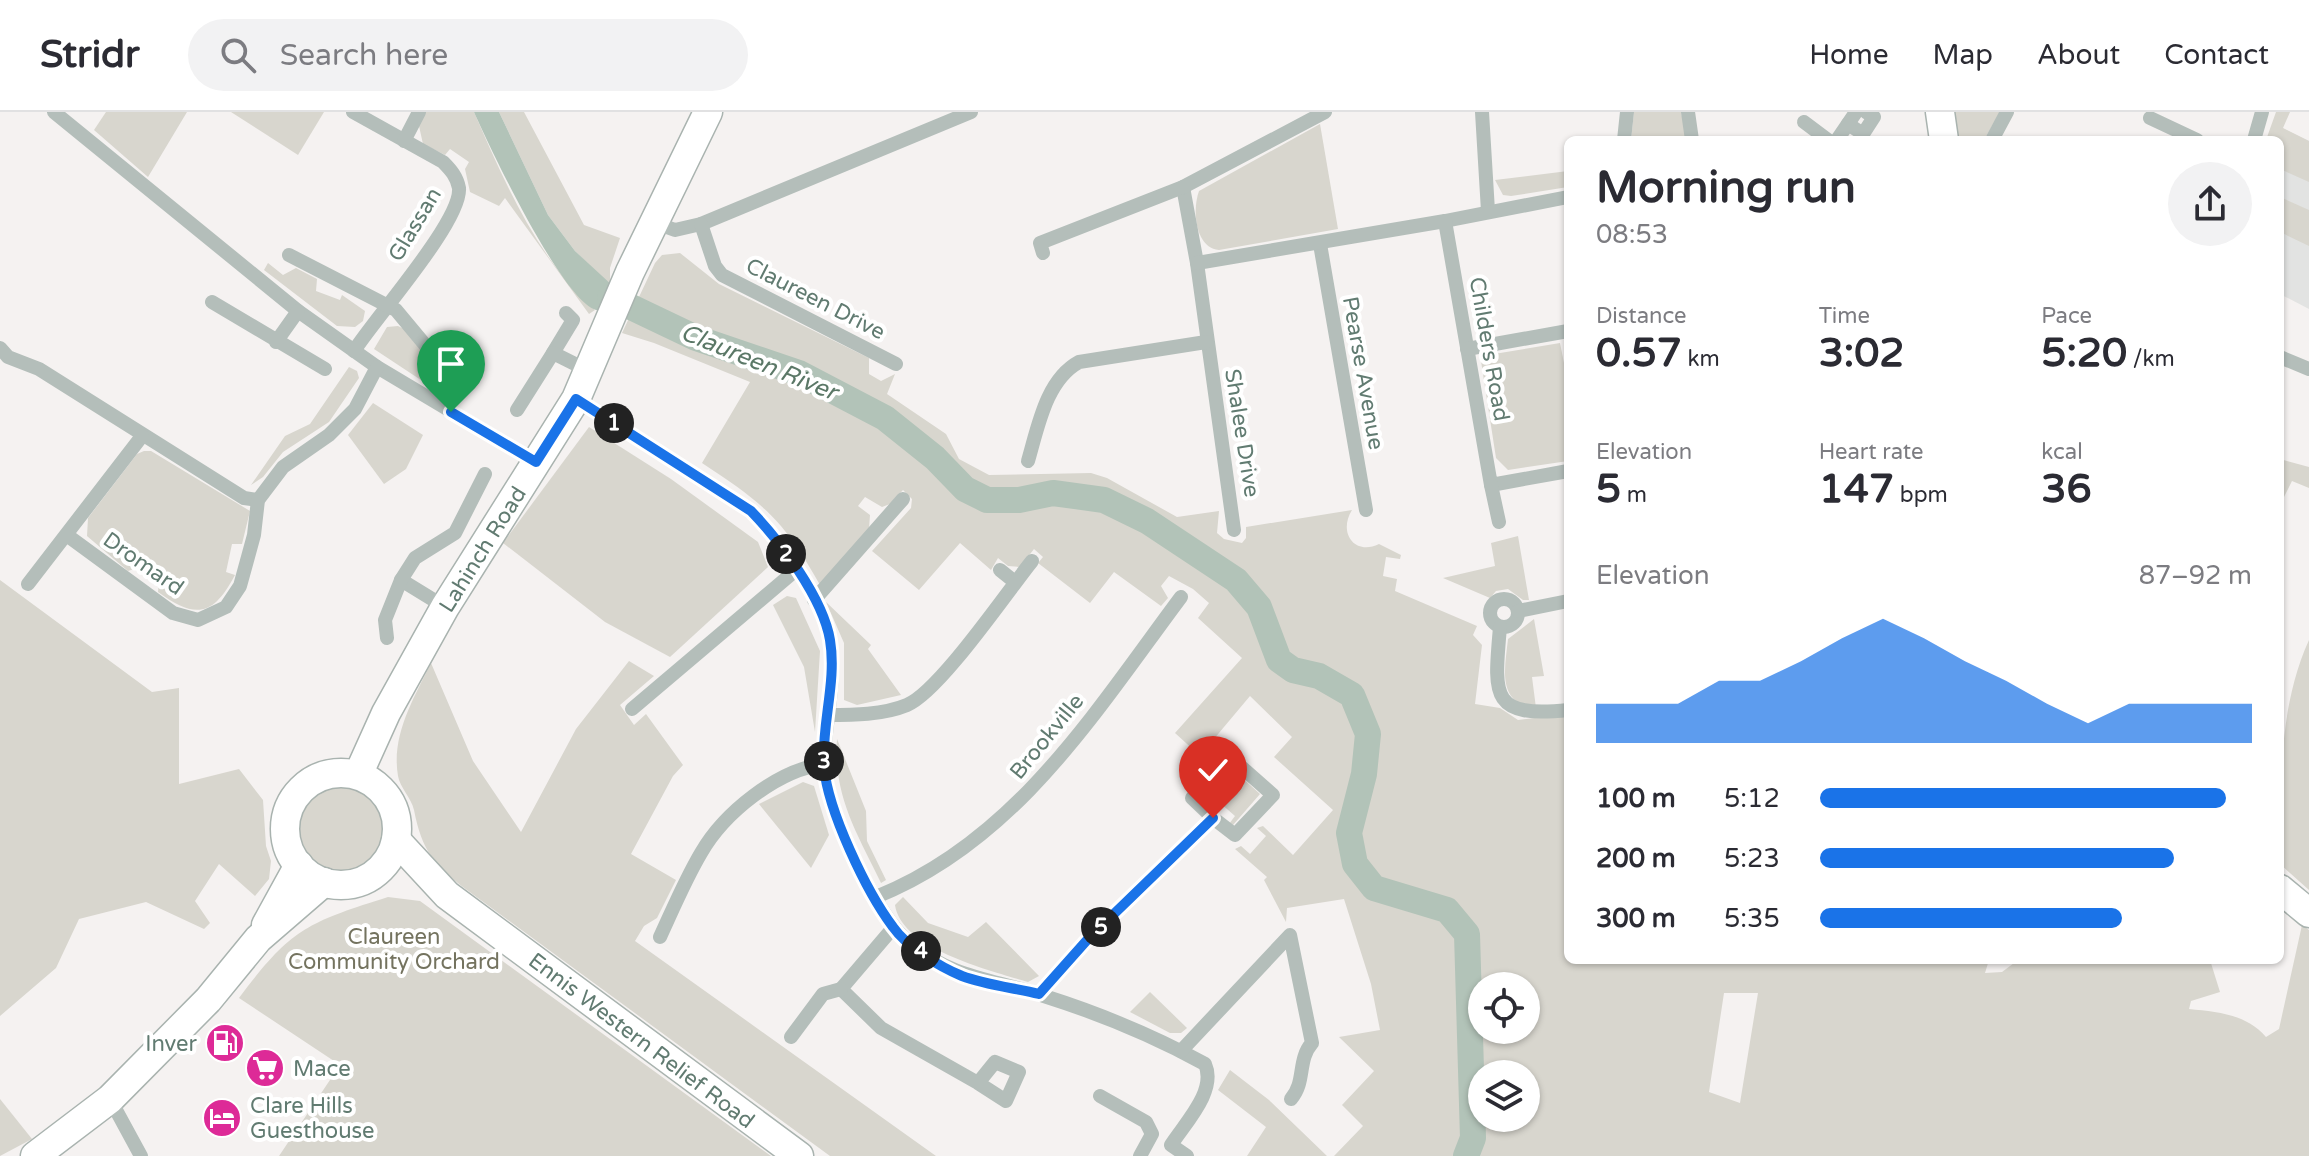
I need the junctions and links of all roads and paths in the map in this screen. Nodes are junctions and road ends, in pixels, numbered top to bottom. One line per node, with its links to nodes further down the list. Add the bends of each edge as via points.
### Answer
1 (54, 112): 38 (street)
2 (353, 112): 25 (street, Glassan)
3 (419, 112): 25 (street)
4 (708, 112): 30 (main road, Lahinch Road)
5 (971, 112): 31 (street)
6 (1325, 112): 26 (street)
7 (1482, 112): 28 (street)
8 (1627, 112): 17 (street)
9 (1688, 112): 18 (street)
10 (1866, 112): 14 (street, via 1874,117 1863,134)
11 (1940, 112): 21 (main road)
12 (2007, 112): 22 (street)
13 (2262, 112): 24 (street)
14 (1852, 118): 20 (street)
15 (2150, 118): 23 (street)
16 (1804, 122): 19 (street)
17 (1624, 136)
18 (1691, 136)
19 (1823, 136)
20 (1840, 136)
21 (1943, 136)
22 (1994, 136)
23 (2188, 136)
24 (2255, 136)
25 (404, 141): 37 (street, Glassan, via 443,162 455,174 459,192 449,217)
26 (1183, 187): 33 (street, via 1040,243); 35 (street, Shalee Drive)
27 (1564, 198): 28 (street)
28 (1488, 211): 29 (street)
29 (1445, 221): 32 (street); 43 (street, Childers Road)
30 (653, 222): 31 (street, via 675,230); 53 (main road, Lahinch Road)
31 (701, 224): 49 (street, Claureen Drive, via 722,275)
32 (1320, 244): 35 (street); 64 (street, Pearse Avenue)
33 (1043, 253)
34 (289, 255): 37 (street)
35 (1197, 263): 42 (street, Shalee Drive)
36 (212, 302): 41 (street)
37 (388, 305): 44 (street, Glassan); 46 (street)
38 (298, 311): 41 (street); 44 (street)
39 (566, 313): 45 (street, via 573,320)
40 (1564, 332): 43 (street)
41 (276, 342): 51 (street)
42 (1206, 342): 57 (street, Shalee Drive, via 1079,362 1065,370 1042,414); 66 (street, Shalee Drive)
43 (1467, 349): 61 (street, Childers Road)
44 (354, 351): 50 (street)
45 (553, 353): 53 (street); 55 (street)
46 (436, 358)
47 (3, 359): 56 (street, via 39,369)
48 (2284, 359): 52 (street)
49 (896, 364)
50 (377, 367): 58 (street); 63 (street, Dromard, via 355,409 283,467)
51 (325, 369)
52 (2309, 369)
53 (589, 371): 54 (main road, Lahinch Road)
54 (576, 399): 58 (main road, Lahinch Road); 69 (street, via 751,511)
55 (517, 410)
56 (142, 436): 63 (street, via 244,498); 67 (street, Dromard)
57 (1028, 461)
58 (536, 462): 77 (main road, Lahinch Road)
59 (1564, 472): 61 (street)
60 (485, 474): 71 (street, via 455,533 415,558)
61 (1491, 485): 65 (street, Childers Road)
62 (903, 499): 75 (street)
63 (258, 500): 67 (street, Dromard, via 240,586 226,607 198,620 173,613)
64 (1366, 510)
65 (1499, 522)
66 (1234, 530)
67 (68, 536): 73 (street, Dromard)
68 (1032, 561): 72 (street)
69 (796, 570): 75 (street); 81 (street)
70 (1000, 570): 72 (street)
71 (401, 580): 77 (street); 80 (street, via 385,620)
72 (1015, 582): 83 (street, via 949,668 910,704 886,712)
73 (28, 584)
74 (1181, 597): 93 (street, Brookville, via 1035,788 963,849)
75 (814, 600): 83 (street, via 830,636)
76 (1564, 602): 78 (street)
77 (445, 607): 85 (main road, Lahinch Road)
78 (1518, 611): 79 (street, via 1515,622); 79 (street, via 1509,599 1494,602 1490,616)
79 (1500, 627): 82 (street, via 1498,690 1510,706 1521,712)
80 (387, 638)
81 (632, 709)
82 (1564, 710)
83 (827, 715): 84 (street)
84 (824, 764): 93 (street, via 835,815); 96 (street, via 765,788 711,838)
85 (358, 775): 87 (main road, via 385,794 397,824); 88 (main road, via 325,775 297,795 286,839)
86 (1213, 818): 86 (street, via 1192,798 1230,757 1273,795 1235,835); 99 (street)
87 (396, 840): 89 (main road); 92 (main road, Ennis Western Relief Road)
88 (299, 865): 90 (main road); 97 (main road)
89 (378, 871): 90 (main road, via 343,885); 92 (main road, Ennis Western Relief Road)
90 (324, 882): 97 (main road)
91 (2284, 892): 94 (main road)
92 (447, 895): 110 (main road, Ennis Western Relief Road)
93 (876, 897): 95 (street)
94 (2309, 913)
95 (893, 928): 98 (street); 99 (street, via 962,976)
96 (660, 937)
97 (258, 939): 104 (main road, via 208,1000)
98 (841, 989): 100 (street, via 823,994); 102 (street, via 881,1028)
99 (1039, 994): 101 (street, via 1127,1023)
100 (791, 1037)
101 (1181, 1051): 105 (street, via 1290,935 1312,1043 1304,1052 1300,1088); 107 (street, via 1205,1064 1210,1074 1208,1088)
102 (978, 1083)
103 (1100, 1096): 106 (street, via 1146,1122)
104 (110, 1099): 108 (main road); 109 (street)
105 (1291, 1099)
106 (1152, 1134): 107 (street); 111 (street)
107 (1171, 1145): 112 (street)
108 (35, 1156)
109 (141, 1156)
110 (799, 1156)
111 (1140, 1156)
112 (1187, 1156)

